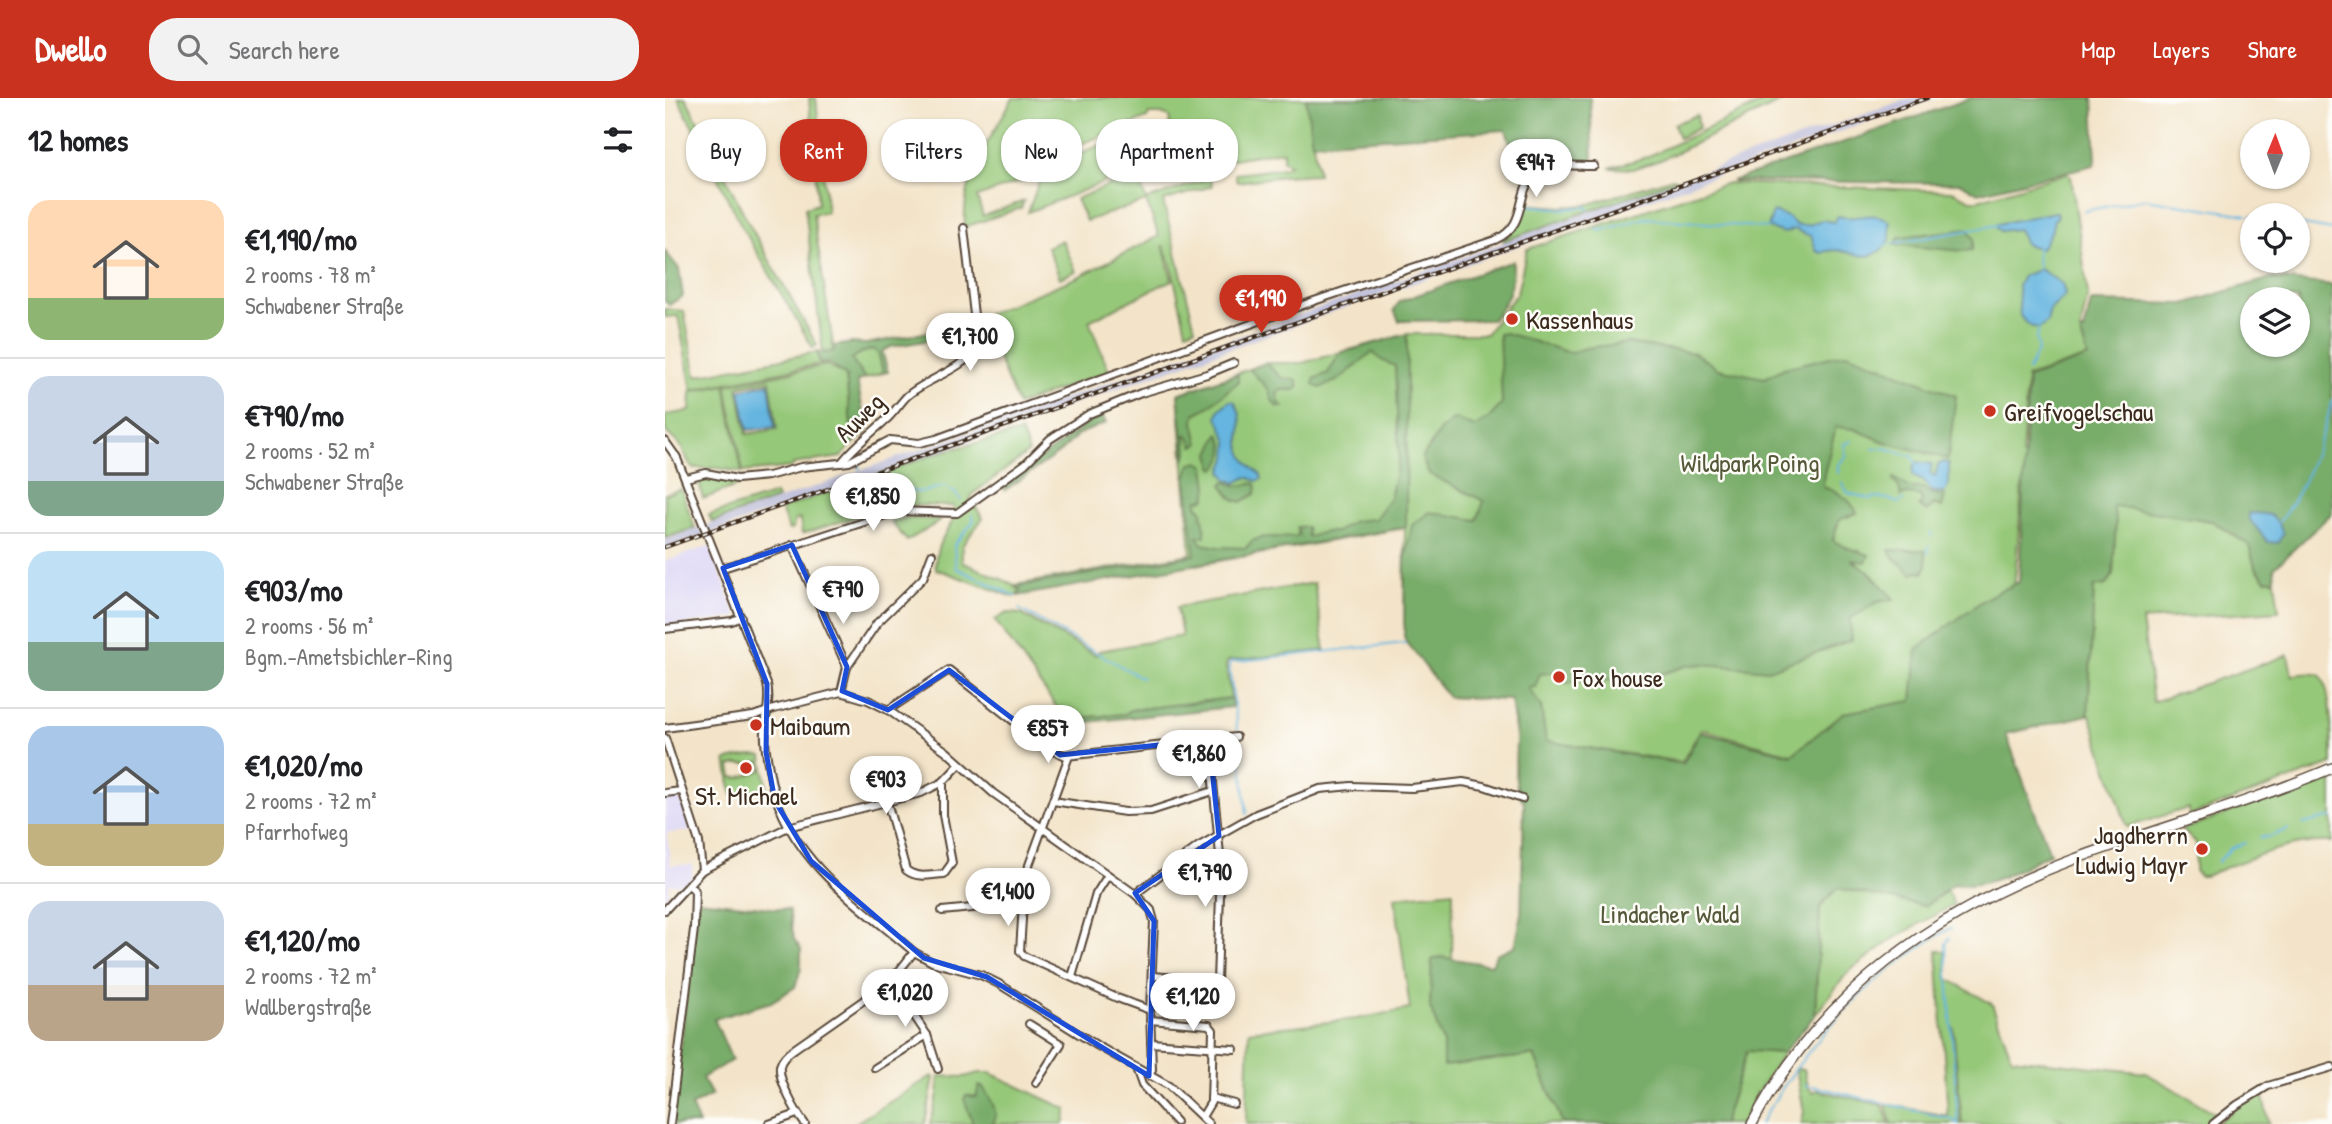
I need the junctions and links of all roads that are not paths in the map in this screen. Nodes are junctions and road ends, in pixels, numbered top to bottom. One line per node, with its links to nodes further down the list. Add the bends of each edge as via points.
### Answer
1 (1594, 166): 5 (street, via 1554,166 1534,174 1525,187 1515,225 1495,240 927,442 890,440)
2 (964, 228): 5 (street, Auweg, via 975,349 964,361 908,396)
3 (1234, 363): 7 (street, via 1089,414 957,513 903,510)
4 (665, 441): 6 (street)
5 (841, 463): 6 (street, via 747,479 706,473)
6 (686, 478): 9 (street)
7 (792, 545): 9 (street); 12 (street)
8 (932, 554): 12 (street, via 923,578 877,623)
9 (723, 568): 10 (street)
10 (741, 617): 11 (street); 15 (street, via 767,684)
11 (665, 629)
12 (847, 667): 13 (street)
13 (841, 692): 14 (street); 15 (street)
14 (888, 710): 20 (street, via 949,670 1049,749); 21 (street)
15 (768, 712): 16 (street); 30 (street, via 765,734 772,788)
16 (665, 728)
17 (1236, 737): 19 (street)
18 (665, 738): 24 (street)
19 (1209, 740): 20 (street); 25 (street)
20 (1069, 756): 28 (street)
21 (960, 764): 23 (street); 31 (street)
22 (2332, 768): 68 (highway, via 2072,860 1934,927 1880,965 1820,1024 1784,1070)
23 (943, 782): 29 (street); 29 (street, via 943,814 952,858 944,874 914,876 906,870)
24 (681, 791): 26 (street); 33 (street, via 699,842)
25 (1213, 791): 28 (street, via 1151,811 1125,812); 32 (street)
26 (665, 793)
27 (1522, 799): 32 (street, via 1464,782 1412,788 1328,788 1276,805)
28 (1053, 801): 31 (street)
29 (887, 802): 30 (street)
30 (788, 827): 33 (street); 40 (street, via 819,869)
31 (1041, 827): 34 (street); 37 (street)
32 (1219, 836): 36 (street); 42 (street, via 1217,981)
33 (702, 870): 35 (street)
34 (1108, 876): 36 (street); 41 (street, via 1096,894)
35 (688, 884): 38 (street); 64 (street, via 695,891 694,929)
36 (1135, 894): 42 (street, via 1153,915)
37 (1023, 903): 39 (street); 41 (street, via 1021,954)
38 (665, 910)
39 (942, 911)
40 (914, 952): 43 (street); 45 (street, via 940,965 987,977)
41 (1072, 976): 44 (street)
42 (1152, 976): 44 (street)
43 (891, 981): 49 (street); 61 (street, via 786,1056 780,1066 782,1078)
44 (1150, 1010): 46 (street)
45 (1050, 1017): 48 (street); 55 (street)
46 (1150, 1020): 50 (street); 51 (street, via 1209,1025)
47 (1029, 1024): 48 (street)
48 (1041, 1031): 58 (street, via 1061,1044)
49 (926, 1035): 54 (street); 56 (street)
50 (1151, 1043): 51 (street); 57 (street)
51 (1212, 1048): 52 (street); 59 (street)
52 (1234, 1049)
53 (2332, 1066): 69 (street, via 2268,1086)
54 (875, 1068)
55 (1136, 1068): 57 (street); 63 (street, via 1142,1085)
56 (938, 1069)
57 (1149, 1076): 62 (street, via 1169,1086)
58 (1036, 1083)
59 (1211, 1098): 60 (street); 62 (street)
60 (1234, 1104)
61 (797, 1114): 65 (street); 66 (street)
62 (1202, 1117): 67 (street)
63 (1176, 1122)
64 (670, 1124)
65 (769, 1124)
66 (805, 1124)
67 (1209, 1124)
68 (1752, 1124)
69 (2213, 1124)

